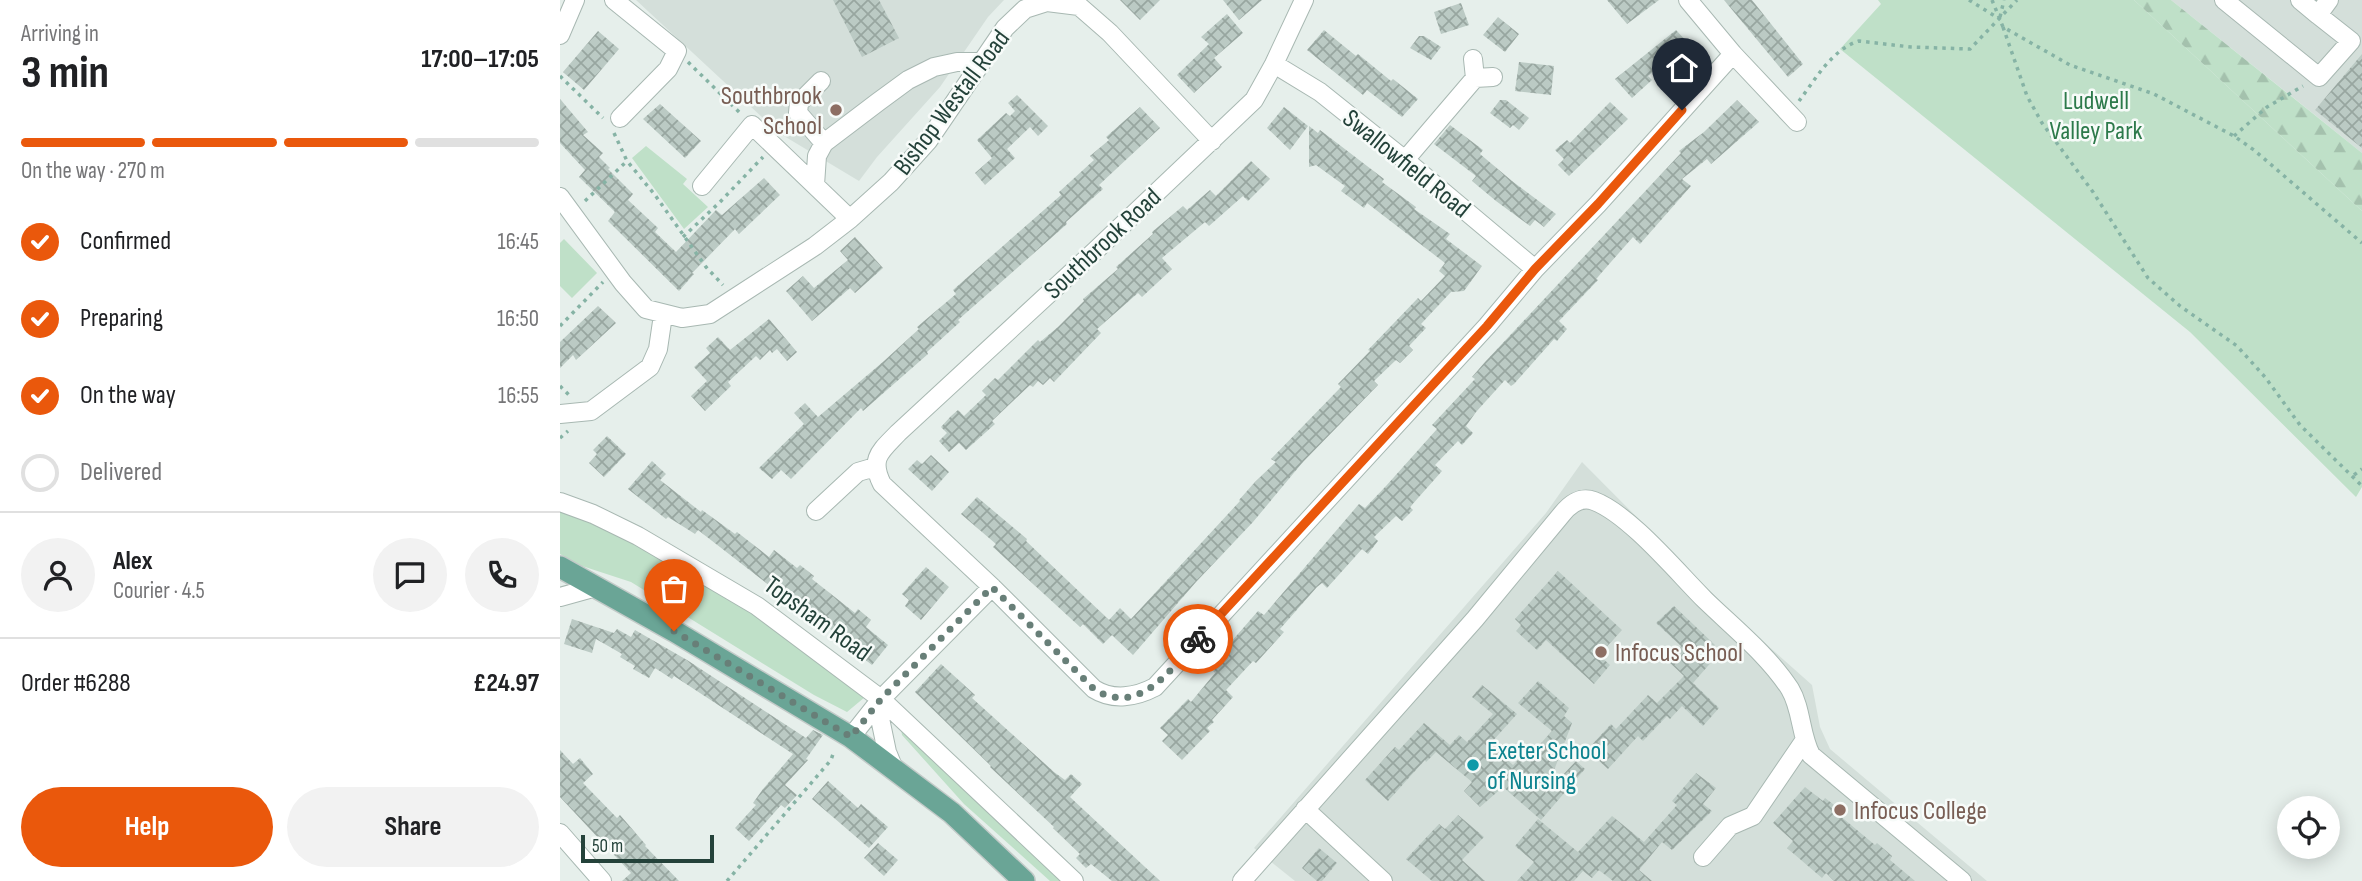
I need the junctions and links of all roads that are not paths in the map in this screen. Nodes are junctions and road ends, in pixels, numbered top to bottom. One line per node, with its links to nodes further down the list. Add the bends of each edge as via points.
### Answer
1 (575, 0): 10 (street)
2 (614, 0): 20 (street, via 677,51 668,69)
3 (1304, 0): 15 (street, Southbrook Road)
4 (1688, 0): 12 (street)
5 (2224, 0): 11 (street, via 2319,76)
6 (2300, 0): 9 (street)
7 (2329, 0): 9 (street)
8 (1080, 3): 14 (street, Bishop Westall Road, via 1047,2 1025,9 1005,28); 21 (street, Bishop Westall Road)
9 (2318, 15): 11 (street)
10 (560, 35)
11 (2356, 35)
12 (1733, 54): 19 (street); 28 (street)
13 (1473, 60): 17 (street)
14 (982, 62): 22 (street, via 957,62 916,76); 27 (street, Bishop Westall Road, via 928,141)
15 (1274, 64): 21 (street, Southbrook Road, via 1254,100); 23 (street, Swallowfield Road, via 1320,92)
16 (1493, 77): 17 (street)
17 (1475, 78): 23 (street)
18 (821, 81): 22 (street, via 799,103 798,113)
19 (1793, 118)
20 (613, 122)
21 (1212, 141): 31 (street, Southbrook Road, via 898,433 880,452)
22 (824, 144): 24 (street, via 817,156)
23 (1405, 160): 28 (street, Swallowfield Road)
24 (815, 185): 25 (street, via 752,125); 27 (street)
25 (702, 186)
26 (560, 197): 29 (street, via 646,309)
27 (850, 219): 29 (street, Bishop Westall Road, via 710,314)
28 (1535, 269): 36 (street, via 1155,687 1125,696 1094,689)
29 (663, 315): 30 (street, via 650,366 592,411)
30 (560, 414)
31 (875, 467): 33 (street, Southbrook Road, via 858,472); 36 (street, via 882,484)
32 (560, 502): 38 (street, Topsham Road, via 638,536 757,606)
33 (816, 511)
34 (560, 567): 35 (main road)
35 (596, 587): 37 (street); 39 (main road)
36 (992, 587): 38 (street)
37 (560, 597)
38 (879, 701): 39 (street); 41 (street); 47 (street, Topsham Road)
39 (851, 737): 41 (main road)
40 (1804, 741): 42 (street, via 1792,692 1768,662 1625,520 1592,500 1580,500 1570,504); 44 (street, via 1753,816 1730,826); 50 (street, via 1811,755)
41 (894, 769): 46 (main road, via 952,813)
42 (1306, 809): 48 (street); 49 (street)
43 (560, 833): 45 (street)
44 (1703, 857)
45 (602, 881)
46 (1024, 881)
47 (1074, 881)
48 (1242, 881)
49 (1383, 881)
50 (1962, 881)

